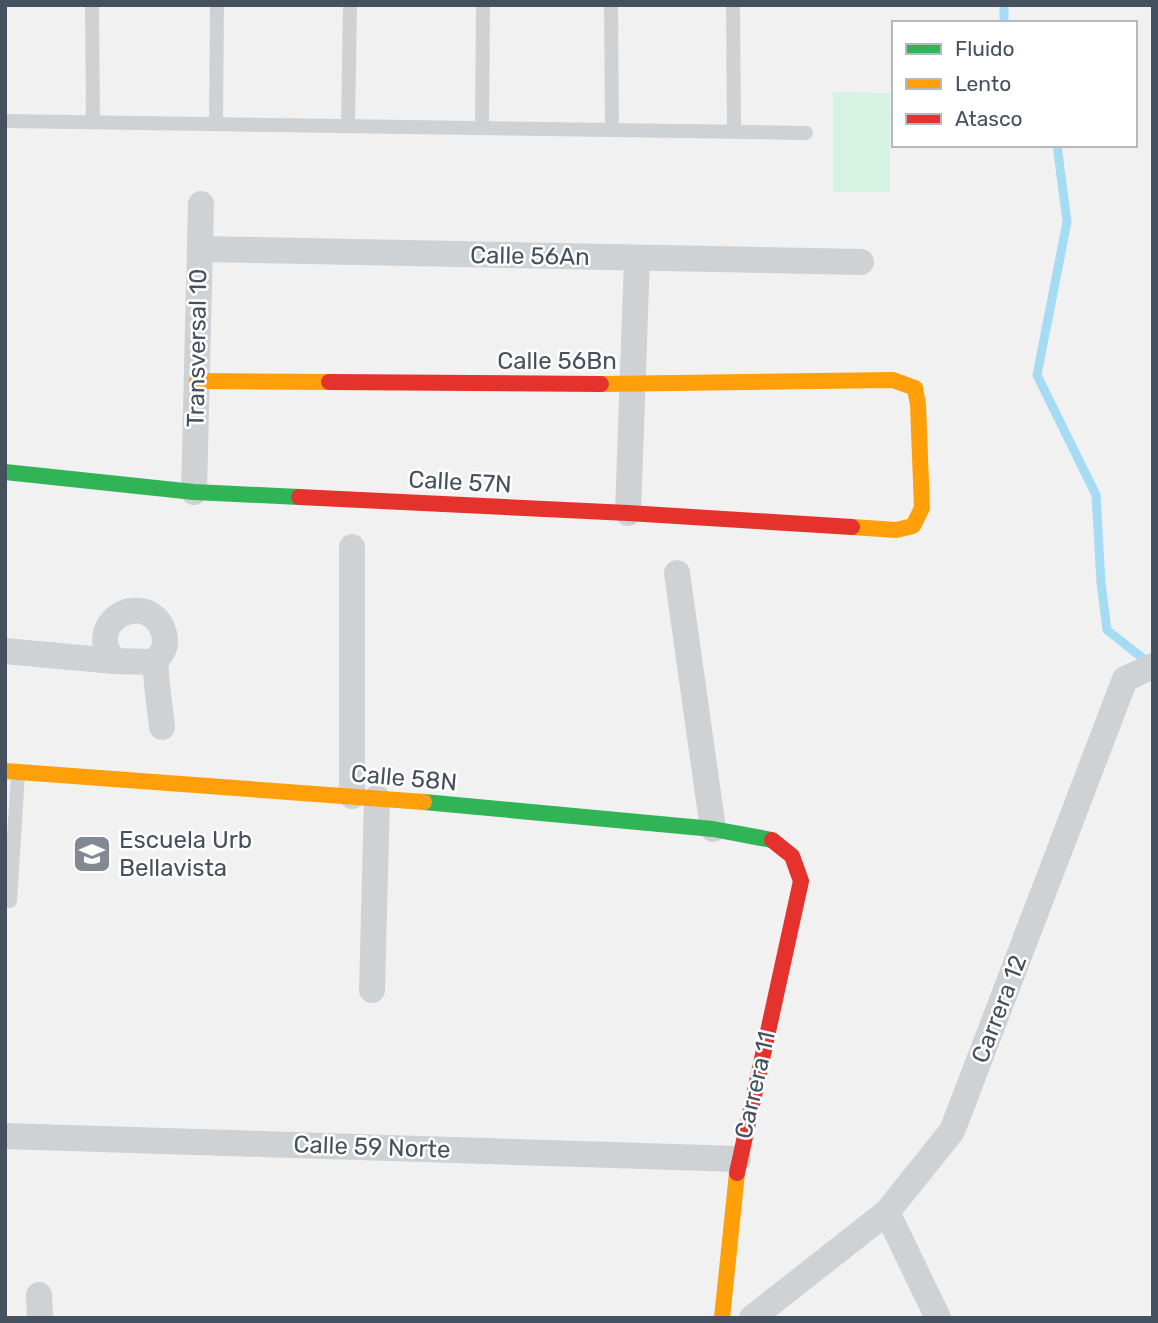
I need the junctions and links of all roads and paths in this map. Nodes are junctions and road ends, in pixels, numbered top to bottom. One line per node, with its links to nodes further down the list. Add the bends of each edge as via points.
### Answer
1 (92, 5): 8 (lane)
2 (217, 5): 9 (lane)
3 (350, 5): 10 (lane)
4 (484, 5): 11 (lane)
5 (611, 5): 12 (lane)
6 (733, 5): 13 (lane)
7 (5, 121): 8 (lane)
8 (93, 122): 9 (lane)
9 (216, 124): 10 (lane)
10 (348, 126): 11 (lane)
11 (482, 128): 12 (lane)
12 (612, 130): 13 (lane)
13 (734, 131): 14 (lane)
14 (806, 133)
15 (201, 204): 16 (street, Transversal 10)
16 (200, 249): 17 (street, Calle 56An); 19 (street, Transversal 10)
17 (637, 258): 18 (street, Calle 56An); 20 (street)
18 (861, 262)
19 (197, 381): 20 (street, Calle 56Bn); 22 (street, Transversal 10)
20 (632, 384): 23 (street); 24 (street, Calle 56Bn, via 893,380 915,388 922,508)
21 (5, 472): 22 (street, Calle 57N)
22 (194, 492): 23 (street, Calle 57N)
23 (628, 513): 24 (street, Calle 57N, via 896,530)
24 (914, 526)
25 (352, 547): 33 (street)
26 (677, 573): 34 (street)
27 (5, 651): 28 (street)
28 (114, 661): 29 (street); 29 (street, via 106,647 106,632 114,618 128,611 144,611 157,619 164,633 164,649)
29 (156, 662): 31 (street)
30 (1153, 666): 40 (street, Carrera 12, via 1125,679 952,1130)
31 (162, 727)
32 (12, 772): 33 (street, Calle 58N); 36 (lane)
33 (364, 797): 34 (street, Calle 58N); 37 (street)
34 (713, 829): 35 (street, Calle 58N, via 770,838)
35 (792, 856): 39 (street, Carrera 11, via 802,881)
36 (10, 901)
37 (372, 990)
38 (5, 1136): 39 (street, Calle 59 Norte)
39 (738, 1158): 41 (street, Carrera 11)
40 (887, 1212): 42 (street, Carrera 12); 43 (street)
41 (722, 1318)
42 (752, 1318)
43 (939, 1318)

